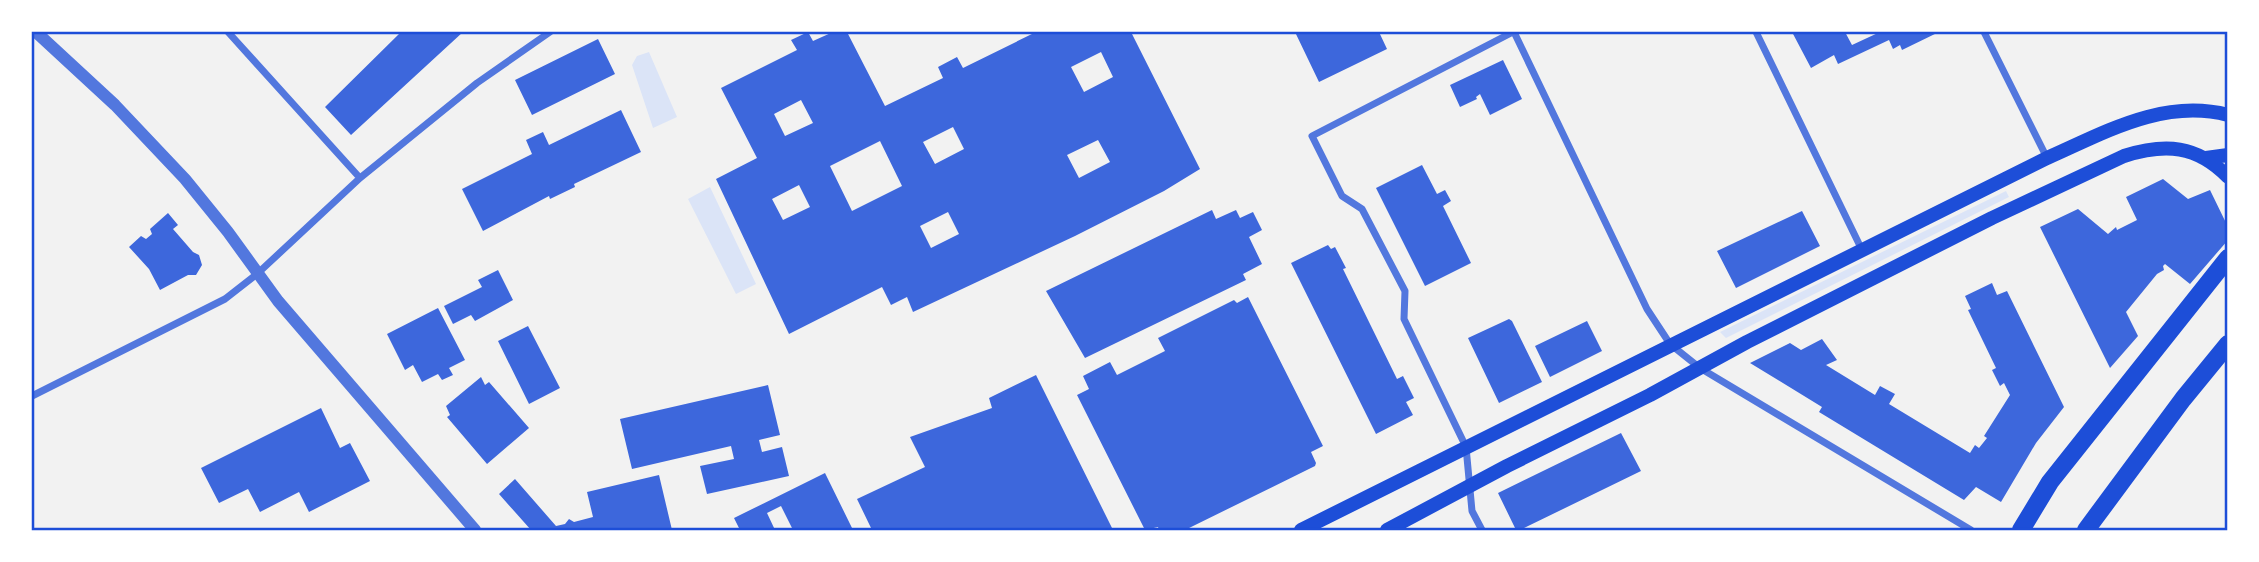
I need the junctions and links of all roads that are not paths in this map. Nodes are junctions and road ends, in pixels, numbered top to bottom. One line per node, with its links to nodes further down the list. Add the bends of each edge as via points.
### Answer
1 (36, 32): 15 (street, via 115,105 185,179)
2 (228, 32): 12 (street)
3 (550, 32): 12 (street, via 477,83)
4 (1514, 32): 16 (street, via 1647,309); 20 (street, via 1312,136 1342,196 1362,209 1405,291 1404,319)
5 (1756, 32): 13 (street)
6 (1984, 32): 9 (street)
7 (2228, 115): 9 (main road, via 2191,109 2156,114)
8 (2228, 155): 10 (main road)
9 (2047, 158): 13 (main road)
10 (2206, 158): 11 (main road); 18 (main road, via 2175,149 2144,149 2124,156 1992,218)
11 (2228, 177)
12 (360, 178): 15 (street)
13 (1862, 250): 16 (main road)
14 (2228, 258): 22 (main road, via 2081,441)
15 (257, 274): 19 (street, via 225,299); 23 (street)
16 (1670, 344): 18 (street); 20 (main road)
17 (2228, 344): 30 (main road)
18 (1700, 368): 21 (main road); 27 (street)
19 (32, 396)
20 (1466, 447): 21 (street); 24 (main road)
21 (1469, 488): 25 (main road); 26 (street, via 1472,511)
22 (2033, 509): 28 (main road); 29 (main road)
23 (475, 530)
24 (1301, 530)
25 (1388, 530)
26 (1482, 530)
27 (1971, 530)
28 (2021, 530)
29 (2038, 530)
30 (2086, 530)

